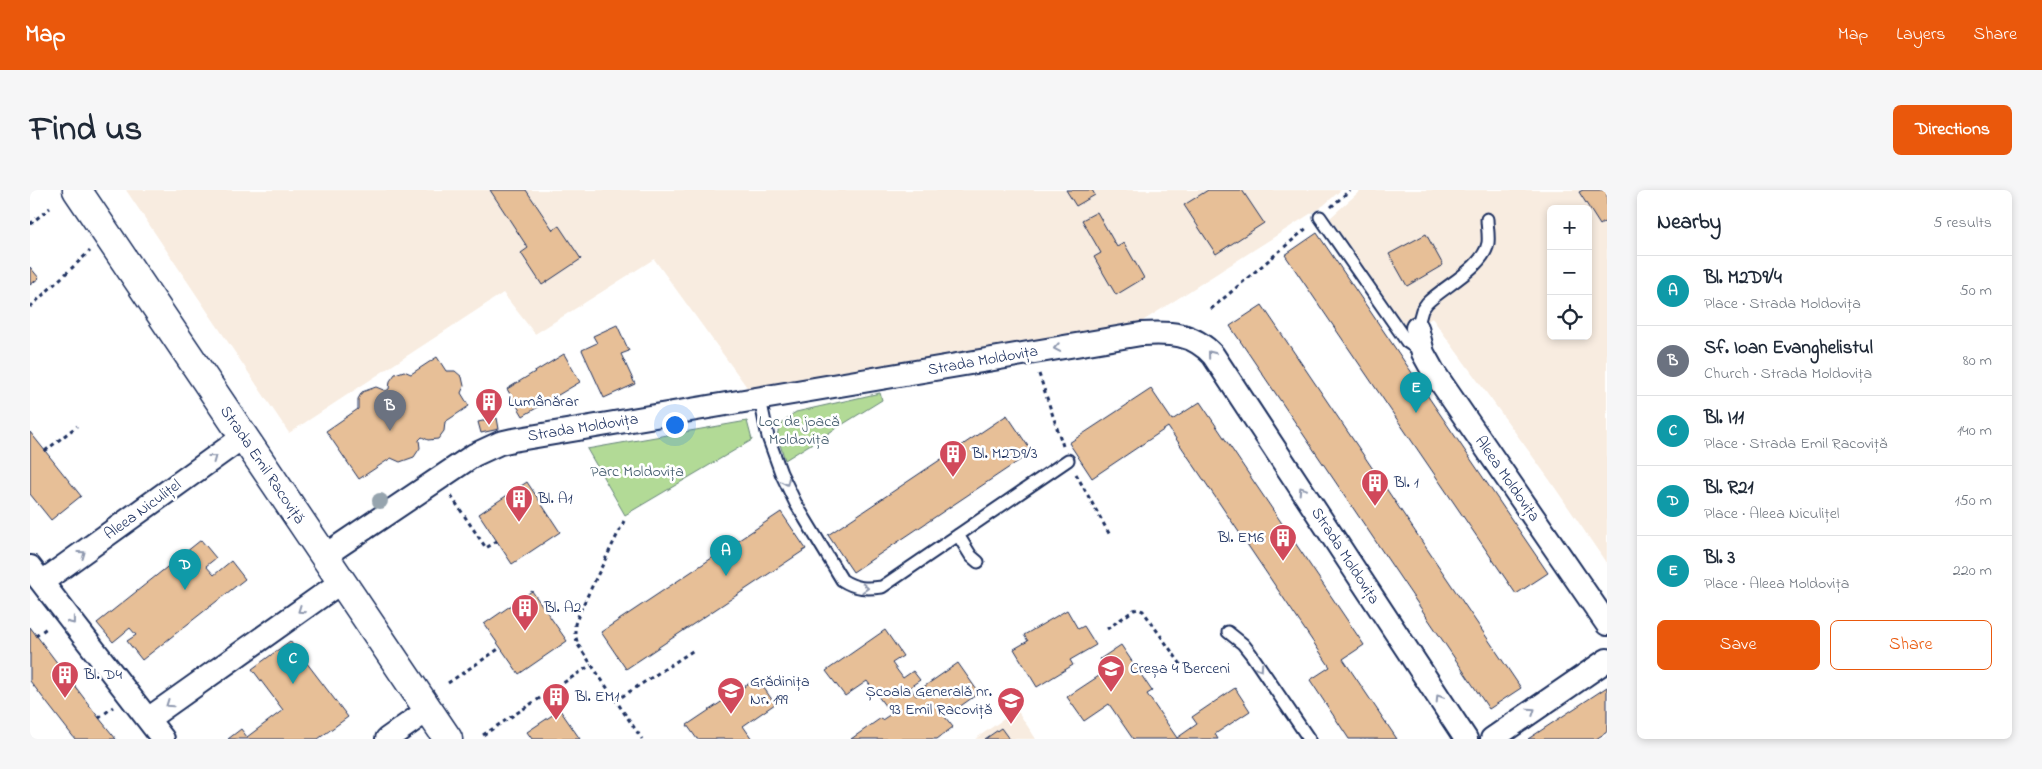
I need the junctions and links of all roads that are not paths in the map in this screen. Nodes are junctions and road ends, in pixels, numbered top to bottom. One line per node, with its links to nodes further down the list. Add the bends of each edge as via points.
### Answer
1 (77, 190): 7 (street, Strada Emil Racoviță)
2 (1320, 217): 5 (lane, via 1407,342)
3 (1487, 219): 4 (lane, via 1488,242 1479,262 1427,303)
4 (1417, 328): 5 (street, Aleea Moldovița)
5 (1423, 353): 14 (street, Aleea Moldovița)
6 (760, 399): 9 (lane, one-way to 9, via 768,437 796,504 842,580 852,587 882,587); 10 (street, Strada Moldovița, via 500,443 474,455); 19 (street, Strada Moldovița, one-way to 6, via 1213,355 1194,339 1168,333 1141,334)
7 (243, 437): 10 (street, Strada Emil Racoviță); 12 (street, Aleea Niculițel, one-way to 7)
8 (1068, 460): 9 (lane)
9 (958, 536): 11 (lane)
10 (324, 556): 13 (street, Strada Emil Racoviță)
11 (978, 562)
12 (36, 574): 18 (street, Aleea Niculițel, one-way to 18)
13 (341, 582): 17 (street, Strada Emil Racoviță); 18 (street, one-way to 18)
14 (1607, 624)
15 (1228, 632): 23 (lane, one-way to 23, via 1251,654)
16 (1607, 660): 24 (street, one-way to 16)
17 (428, 710): 21 (street); 22 (street, Strada Emil Racoviță)
18 (148, 720): 20 (street, Aleea Niculițel)
19 (1464, 738)
20 (163, 739)
21 (387, 739)
22 (448, 739)
23 (1309, 739)
24 (1492, 739)

